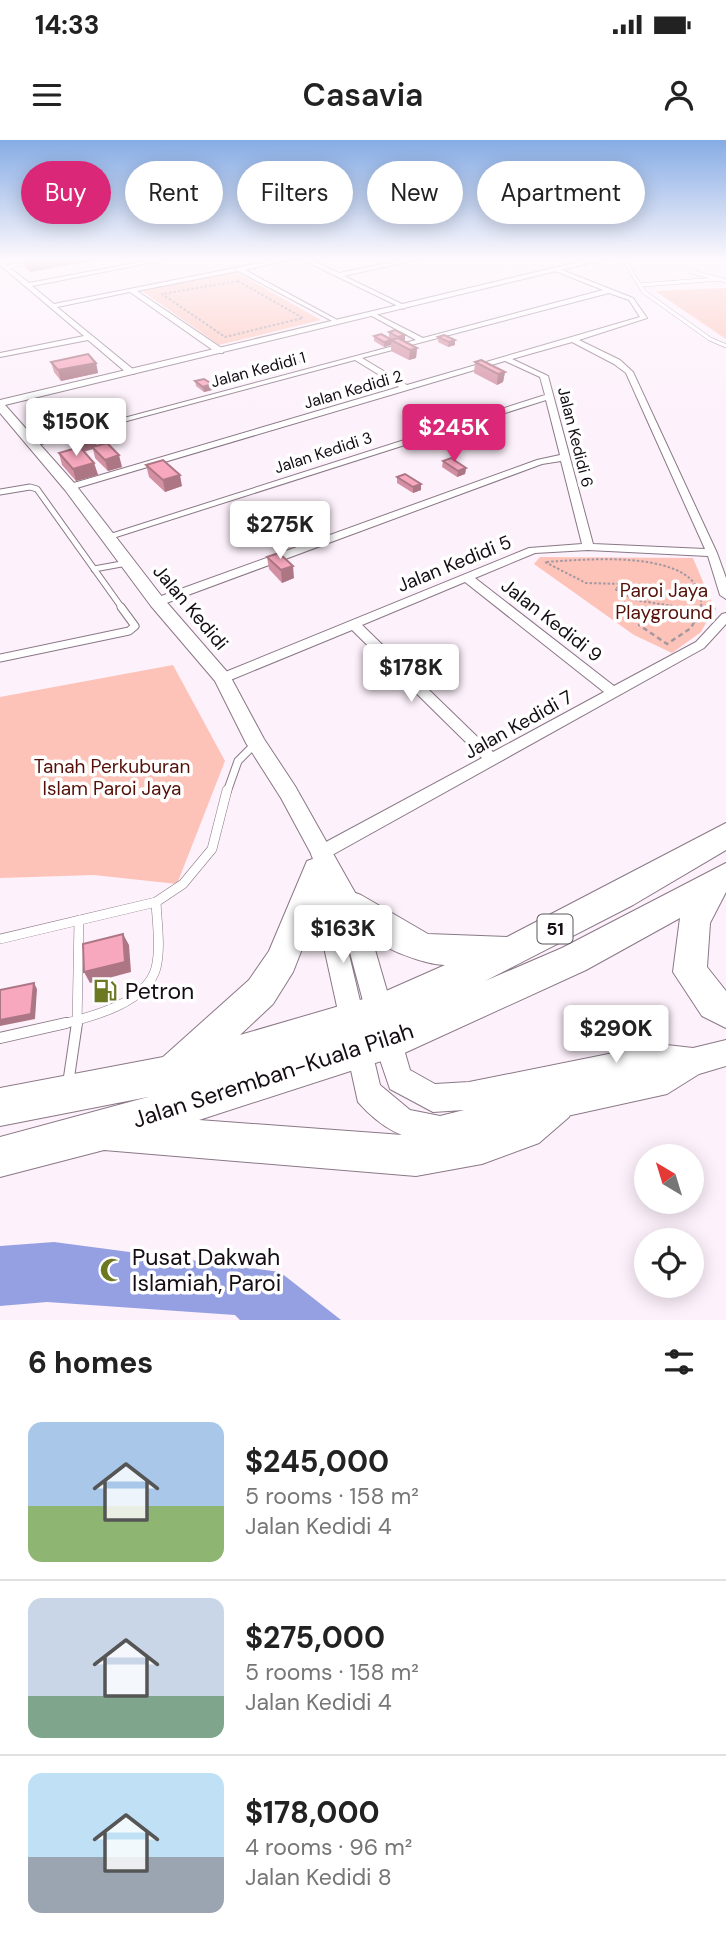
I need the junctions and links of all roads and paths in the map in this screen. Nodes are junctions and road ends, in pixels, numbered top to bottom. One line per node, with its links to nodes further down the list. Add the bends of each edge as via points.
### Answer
1 (60, 314): 11 (street)
2 (166, 314): 15 (street)
3 (191, 314): 4 (path, via 225,337 303,318)
4 (296, 314)
5 (323, 314): 10 (street)
6 (372, 314): 10 (street); 12 (street)
7 (520, 314): 12 (street, Jalan Kedidi 1)
8 (641, 314): 13 (street, Jalan Kedidi 2, via 644,318)
9 (676, 314): 14 (lane)
10 (338, 322): 15 (street)
11 (88, 338): 16 (street); 19 (street)
12 (422, 340): 17 (street, Jalan Kedidi 1)
13 (574, 340): 18 (street, Jalan Kedidi 2); 29 (street, via 629,372)
14 (726, 346)
15 (220, 351): 19 (street)
16 (0, 355)
17 (356, 358): 20 (street); 23 (street, Jalan Kedidi 1)
18 (506, 359): 20 (street, Jalan Kedidi 2); 21 (street, Jalan Kedidi 6, via 544,376)
19 (131, 372): 22 (street)
20 (406, 388): 25 (street, Jalan Kedidi 2)
21 (549, 396): 24 (street, Jalan Kedidi 6); 27 (street, Jalan Kedidi 3)
22 (0, 405): 23 (street, Jalan Kedidi)
23 (34, 443): 25 (street, Jalan Kedidi)
24 (565, 457): 28 (street, Jalan Kedidi 6); 35 (street, via 540,462)
25 (70, 487): 27 (street, Jalan Kedidi)
26 (0, 492): 32 (lane, via 34,486)
27 (106, 537): 30 (street, Jalan Kedidi)
28 (587, 547): 29 (street, Jalan Kedidi 5); 33 (street, Jalan Kedidi 5, via 533,551)
29 (712, 553): 34 (street)
30 (127, 562): 32 (lane); 35 (street, Jalan Kedidi)
31 (545, 562): 31 (path, via 663,564 685,571 702,592 702,611 694,628 667,644 639,625 673,606 635,600 615,589 624,584 586,583)
32 (94, 569): 38 (lane, via 135,626)
33 (466, 577): 37 (street, Jalan Kedidi 5); 40 (street, Jalan Kedidi 9)
34 (726, 595)
35 (157, 602): 39 (street, Jalan Kedidi)
36 (726, 617): 40 (street, Jalan Kedidi 7, via 700,645)
37 (353, 624): 39 (street, Jalan Kedidi 5); 42 (street)
38 (0, 659)
39 (223, 678): 41 (street, Jalan Kedidi)
40 (614, 693): 42 (street, Jalan Kedidi 7)
41 (256, 743): 44 (street, Jalan Kedidi, via 288,792); 46 (lane, via 238,761 212,849 183,884)
42 (492, 760): 44 (street, Jalan Kedidi 7)
43 (726, 835): 50 (highway, Jalan Seremban-Kuala Pilah / 51)
44 (319, 862): 47 (street); 53 (street); 57 (highway, via 281,961 261,992)
45 (720, 880): 51 (highway, via 694,922 690,972 714,1004); 53 (highway, Jalan Seremban-Kuala Pilah / 51, via 574,959)
46 (156, 902): 48 (lane); 52 (lane, via 155,970 149,985)
47 (350, 905): 50 (highway, via 425,948); 53 (street)
48 (79, 920): 49 (lane); 52 (lane)
49 (0, 939)
50 (510, 953): 53 (highway, Jalan Seremban-Kuala Pilah / 51)
51 (726, 1011)
52 (77, 1022): 54 (lane); 58 (lane)
53 (369, 1031): 56 (street, via 400,1079 433,1098 469,1096 658,1058); 57 (highway, Jalan Seremban-Kuala Pilah / 51); 59 (street, via 368,1092 387,1114 415,1128 440,1130); 61 (highway, Jalan Seremban-Kuala Pilah / 51)
54 (0, 1038)
55 (726, 1053): 56 (street)
56 (693, 1062): 59 (street, via 667,1080)
57 (171, 1074): 58 (highway, Jalan Seremban-Kuala Pilah / 51)
58 (67, 1096): 60 (highway, Jalan Seremban-Kuala Pilah / 51)
59 (555, 1104): 61 (highway, via 525,1129 482,1144 416,1156)
60 (0, 1107)
61 (99, 1132): 62 (highway, Jalan Seremban-Kuala Pilah / 51)
62 (0, 1157)

